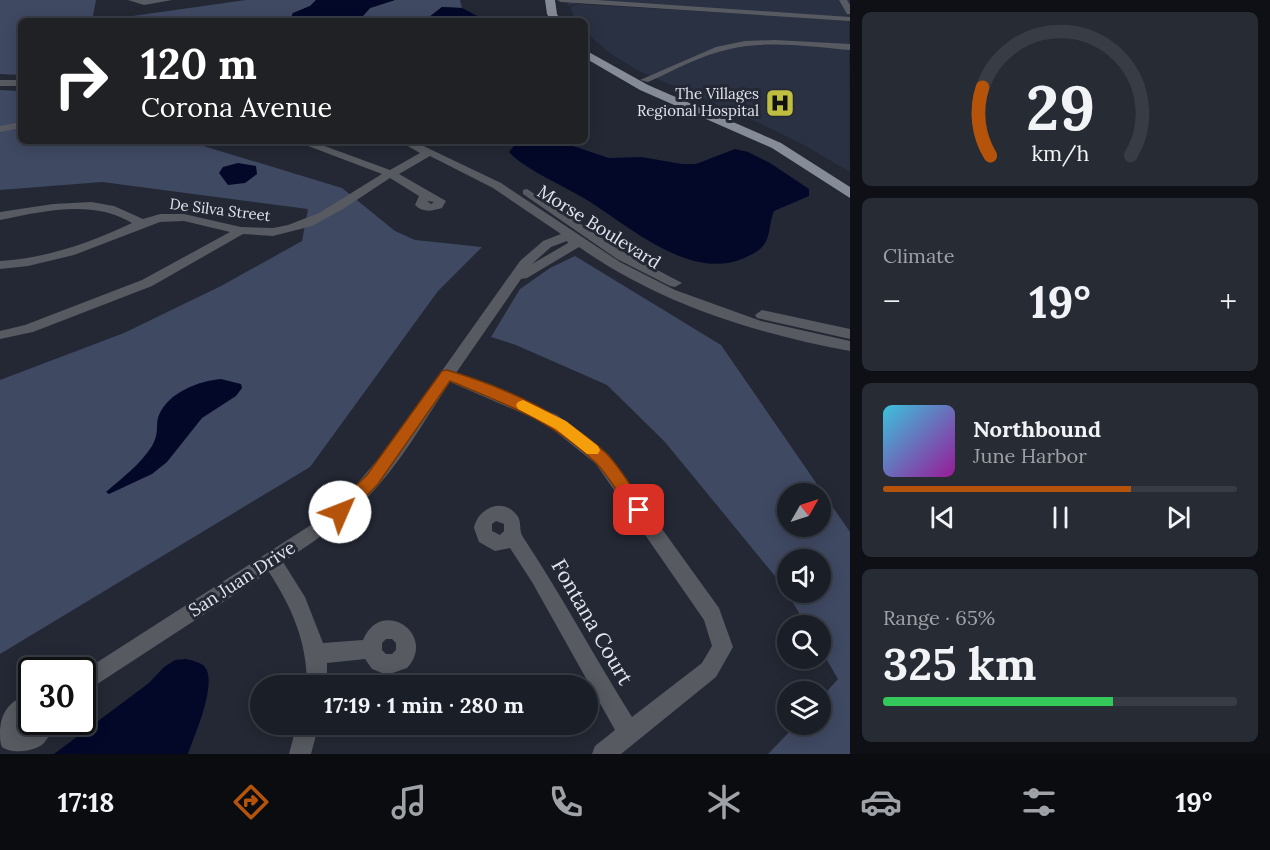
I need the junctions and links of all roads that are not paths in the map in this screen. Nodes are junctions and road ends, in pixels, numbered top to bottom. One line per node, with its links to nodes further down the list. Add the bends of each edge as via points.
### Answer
1 (132, 0): 2 (street)
2 (168, 0)
3 (550, 0): 8 (main road)
4 (555, 0): 5 (main road)
5 (561, 0): 9 (main road); 10 (street)
6 (843, 0): 7 (street)
7 (850, 12)
8 (554, 18)
9 (566, 18)
10 (850, 19)
11 (588, 44): 14 (main road)
12 (850, 47): 14 (street, via 767,42 733,46 705,53)
13 (588, 55): 14 (main road)
14 (640, 82): 21 (main road)
15 (0, 83): 16 (street)
16 (18, 83)
17 (18, 126): 18 (street)
18 (0, 129)
19 (308, 144): 22 (street)
20 (429, 146): 22 (street, De Silva Street, via 425,155); 29 (street, Morse Boulevard)
21 (812, 161): 23 (main road); 24 (main road)
22 (389, 174): 25 (street); 28 (street, De Silva Street, via 310,223 268,232)
23 (850, 182)
24 (850, 195)
25 (428, 197)
26 (0, 216): 27 (street, via 75,205 112,210)
27 (141, 223): 28 (street, De Silva Street, via 162,217); 30 (street, De Silva Street, via 69,252)
28 (242, 230): 31 (street, via 147,283 28,329)
29 (579, 235): 33 (street, Morse Boulevard, via 615,265 691,301 763,326); 35 (street, San Juan Drive, via 574,245 513,282)
30 (0, 266)
31 (1, 334)
32 (850, 334): 33 (street, Morse Boulevard)
33 (831, 336): 34 (street, Morse Boulevard)
34 (850, 346)
35 (447, 375): 37 (street, San Juan Drive, via 373,480 320,528); 43 (street, via 551,418 602,459 712,615 723,647 709,670)
36 (512, 536): 43 (street, Fontana Court)
37 (271, 559): 39 (street, via 306,617); 40 (street, San Juan Drive)
38 (371, 649): 39 (street)
39 (316, 654): 41 (street)
40 (96, 675)
41 (317, 675)
42 (18, 708): 44 (street, via 8,718 5,738 14,744)
43 (629, 733): 47 (street)
44 (36, 735)
45 (305, 735): 46 (street)
46 (300, 754)
47 (603, 754)

